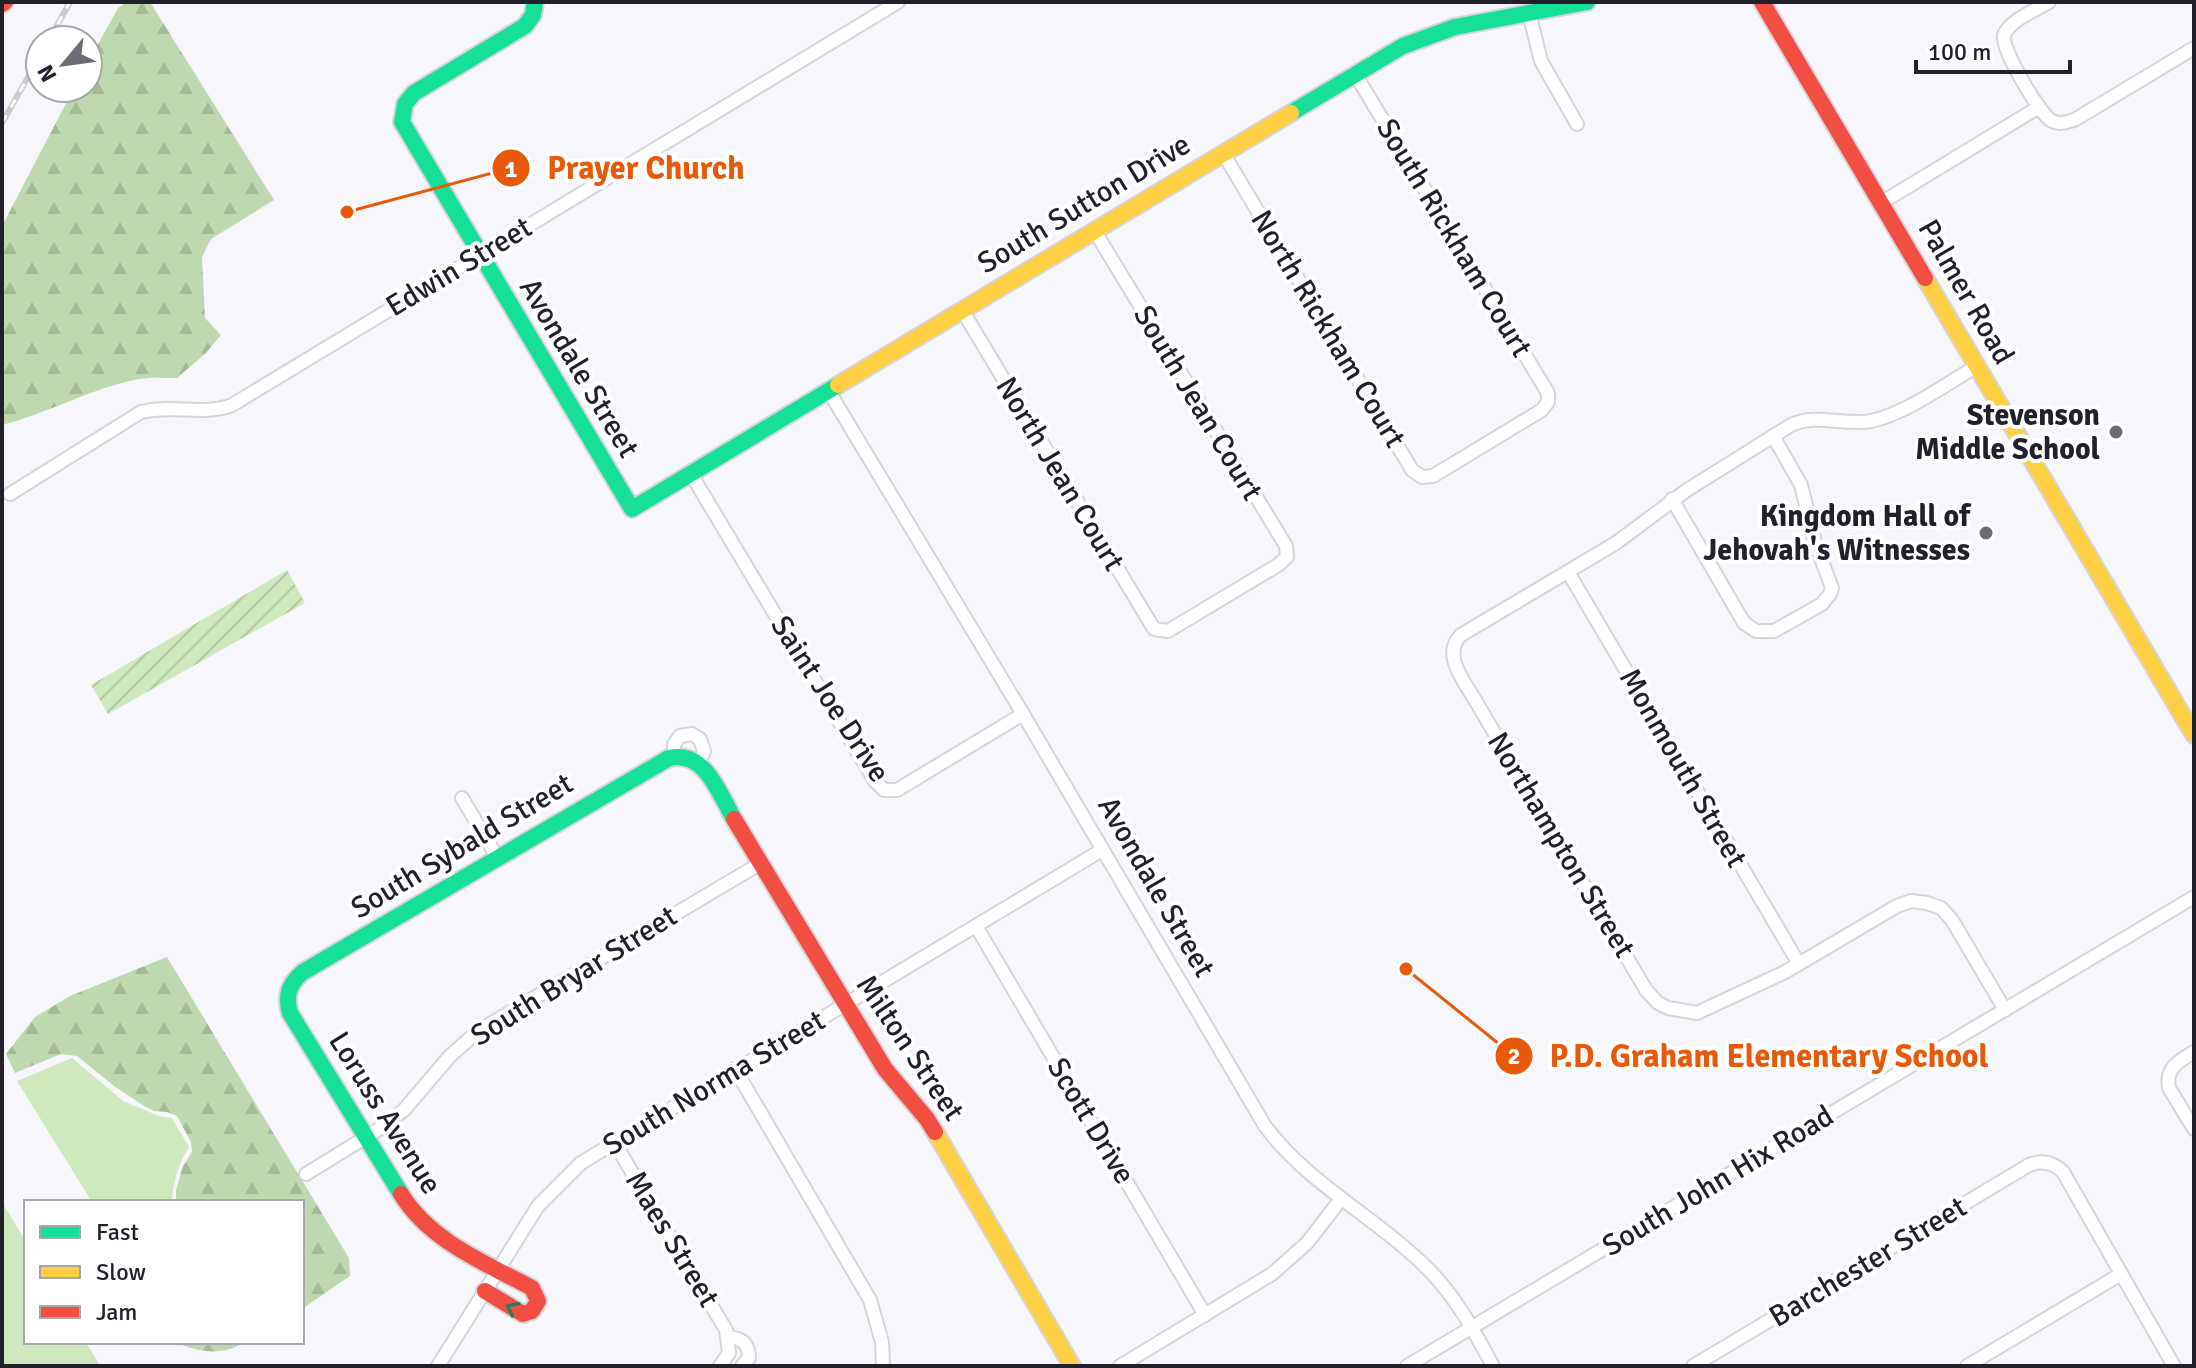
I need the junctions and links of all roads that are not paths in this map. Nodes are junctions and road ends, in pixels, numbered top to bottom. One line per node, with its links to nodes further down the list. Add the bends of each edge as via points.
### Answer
1 (535, 2): 14 (street, Avondale Street, via 525,26 414,93 402,112 405,130)
2 (898, 2): 14 (street, Edwin Street)
3 (1587, 2): 6 (street, South Sutton Drive)
4 (1762, 2): 12 (street, Palmer Road)
5 (2049, 2): 9 (street, via 2012,25 2003,40)
6 (1529, 13): 8 (street, South Sutton Drive, via 1420,38); 10 (street, via 1541,61)
7 (2194, 48): 9 (street, via 2070,121 2053,121)
8 (1355, 74): 11 (street, South Sutton Drive); 19 (street, South Rickham Court, via 1546,388 1548,402 1542,410)
9 (2039, 107): 12 (street)
10 (1577, 124)
11 (1223, 153): 13 (street, South Sutton Drive); 19 (street, North Rickham Court, via 1412,470 1428,477)
12 (1881, 203): 16 (street, Palmer Road)
13 (1094, 230): 15 (street, South Sutton Drive); 25 (street, South Jean Court, via 1286,546 1287,557 1270,570)
14 (478, 255): 21 (street, Edwin Street, via 232,405 141,412); 23 (street, Avondale Street)
15 (962, 310): 17 (street, South Sutton Drive); 25 (street, North Jean Court, via 1151,625)
16 (1977, 366): 18 (street, via 1884,418 1857,423 1809,419); 28 (street, Palmer Road)
17 (828, 390): 20 (street, South Sutton Drive); 26 (street, Avondale Street)
18 (1773, 436): 22 (street); 22 (street, via 1801,485 1831,583 1822,604 1774,631 1750,628)
19 (1447, 465)
20 (691, 474): 23 (street, South Sutton Drive); 26 (street, Saint Joe Drive, via 884,790 897,790)
21 (10, 494)
22 (1672, 499): 24 (street)
23 (632, 509)
24 (1568, 572): 36 (street, Monmouth Street); 36 (street, Northampton Street, via 1461,635 1452,648 1455,665 1646,990 1668,1008 1697,1013)
25 (1164, 632)
26 (1023, 714): 31 (street, Avondale Street)
27 (692, 734): 29 (street, South Sybald Street, via 680,736 674,744); 29 (street, Milton Street, via 704,751)
28 (2194, 735)
29 (686, 758): 32 (street, South Sybald Street); 33 (street, Milton Street)
30 (462, 798): 32 (street)
31 (1102, 850): 35 (street, South Norma Street); 46 (street, Avondale Street, via 1265,1126 1293,1159)
32 (497, 857): 37 (street, South Sybald Street, via 303,972)
33 (761, 863): 38 (street, Milton Street); 43 (street, South Bryar Street, via 477,1032 404,1110)
34 (2194, 897): 39 (street, South John Hix Road)
35 (976, 926): 38 (street, South Norma Street); 50 (street, Scott Drive)
36 (1799, 964): 39 (street, via 1897,906 1927,903 1952,920)
37 (286, 994): 43 (street, Loruss Avenue, via 290,1013)
38 (845, 1004): 41 (street, South Norma Street); 57 (street, Milton Street, via 885,1069 927,1119)
39 (2005, 1010): 51 (street, South John Hix Road)
40 (2194, 1052): 42 (street, via 2168,1075 2169,1088)
41 (735, 1069): 44 (street, South Norma Street); 56 (street, via 870,1300)
42 (2194, 1129)
43 (365, 1138): 45 (street, South Bryar Street); 47 (street, Loruss Avenue, via 423,1223)
44 (614, 1142): 47 (street, South Norma Street, via 555,1186); 52 (street, Maes Street)
45 (306, 1174)
46 (1341, 1199): 50 (street, via 1284,1264); 51 (street, Avondale Street, via 1426,1267)
47 (498, 1270): 49 (street, South Norma Street); 49 (street, Loruss Avenue, one-way to 49, via 532,1288 536,1307 520,1313)
48 (2121, 1274): 61 (street, Barchester Street, via 2063,1172 2051,1163 2029,1165); 62 (street); 63 (street)
49 (485, 1291): 54 (street, South Norma Street)
50 (1205, 1315): 58 (street)
51 (1472, 1327): 59 (street, South John Hix Road); 60 (street, Avondale Street)
52 (728, 1337): 53 (street, Maes Street); 55 (street, Maes Street, via 746,1344 749,1358)
53 (723, 1365)
54 (438, 1366)
55 (742, 1366)
56 (883, 1366)
57 (1072, 1366)
58 (1120, 1366)
59 (1407, 1366)
60 (1493, 1366)
61 (1693, 1366)
62 (1967, 1366)
63 (2174, 1366)

